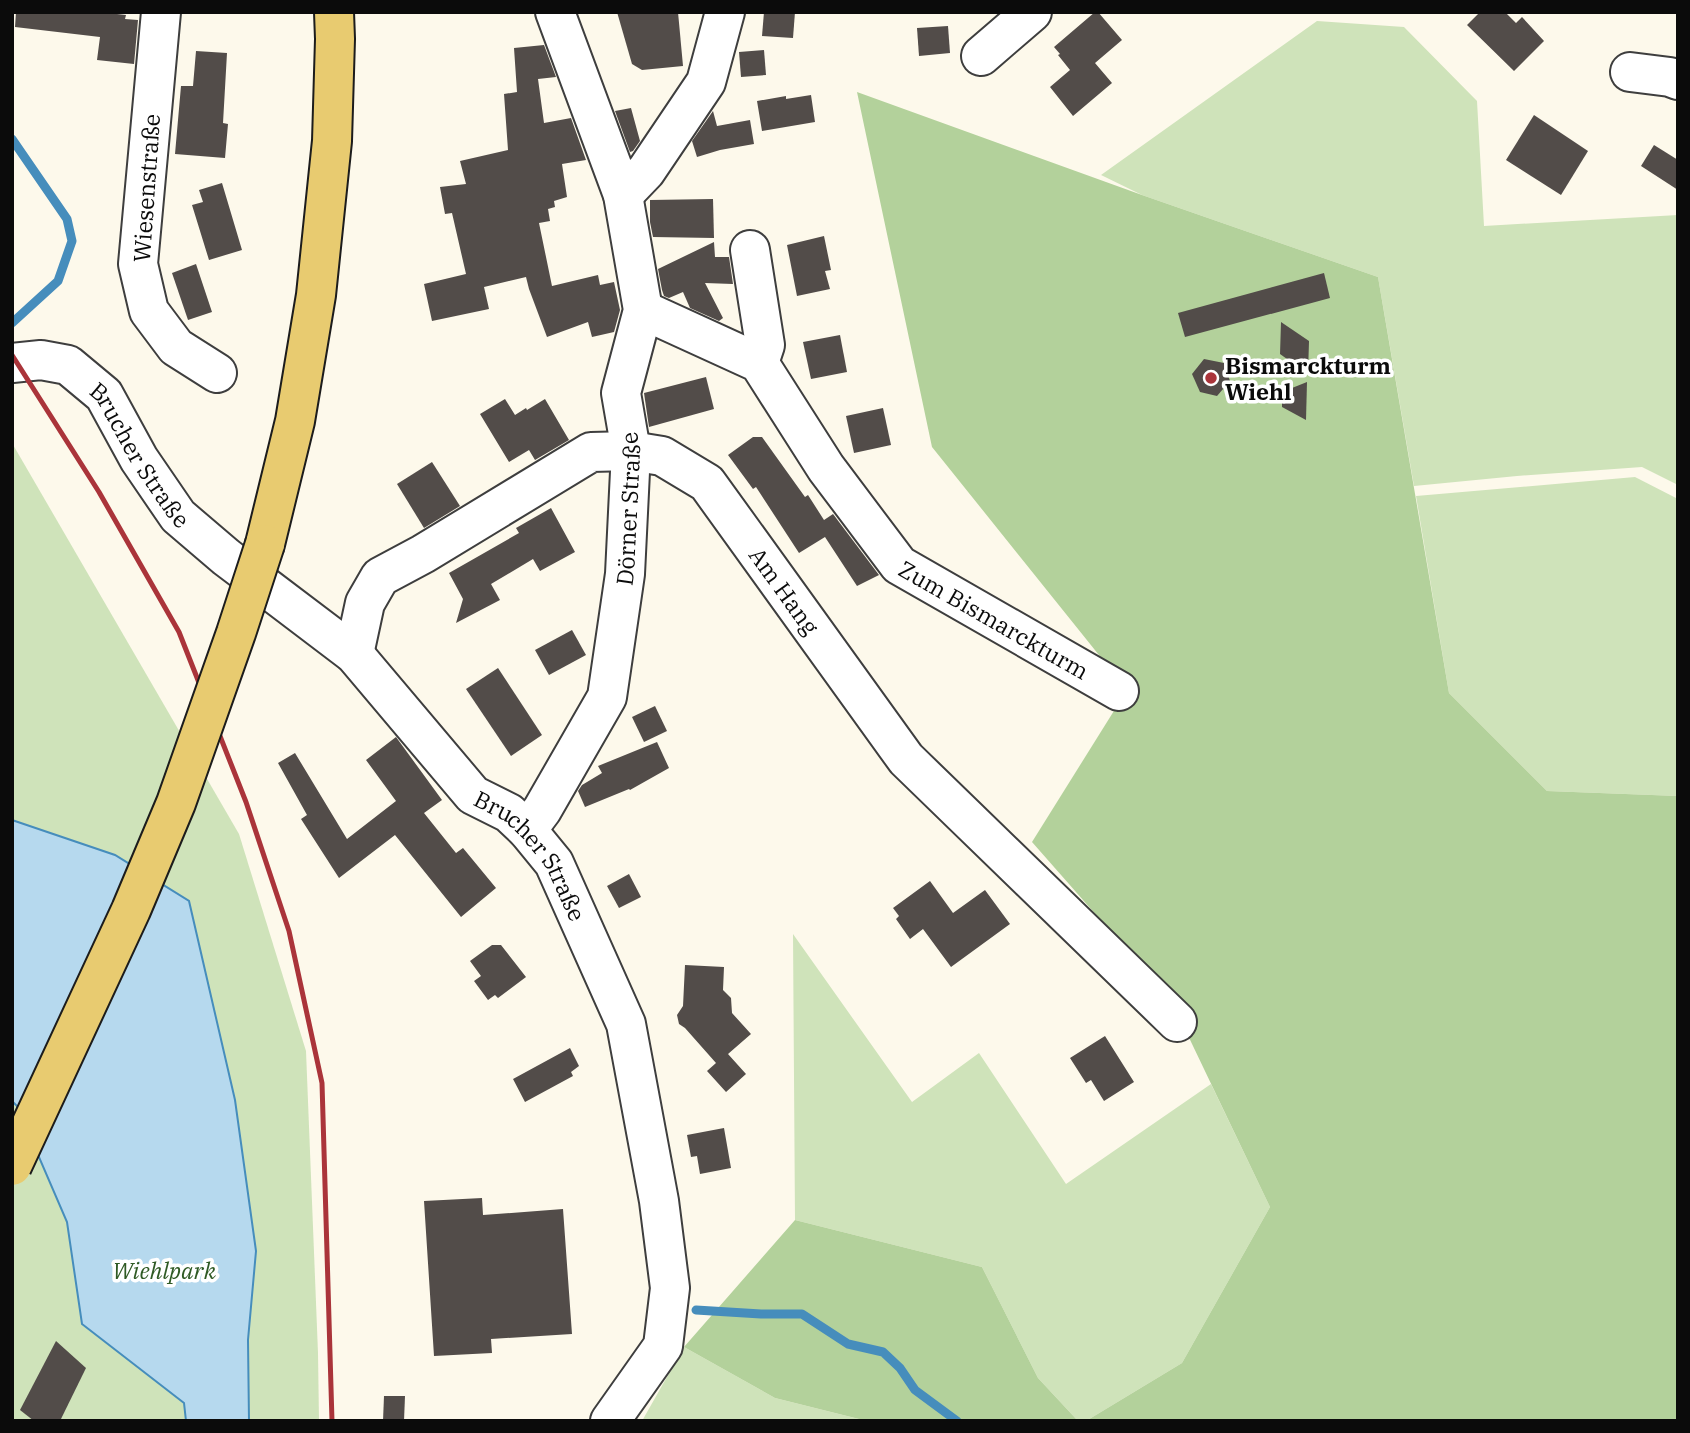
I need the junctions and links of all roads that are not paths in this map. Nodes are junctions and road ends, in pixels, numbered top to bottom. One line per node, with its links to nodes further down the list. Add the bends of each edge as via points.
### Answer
1 (161, 12): 14 (street, Wiesenstraße, via 138,264 149,312 176,346)
2 (334, 12): 20 (main road, bridge, via 332,141 316,295 295,421 265,544 176,803)
3 (555, 12): 9 (street, Dörner Straße)
4 (725, 12): 9 (street, via 706,82 646,171)
5 (1032, 12): 6 (street)
6 (981, 55)
7 (1630, 72): 8 (street)
8 (1678, 80)
9 (623, 195): 11 (street, Dörner Straße)
10 (750, 250): 13 (street, via 765,345)
11 (643, 310): 13 (street); 15 (street, Dörner Straße, via 621,393)
12 (12, 363): 16 (street, Brucher Straße, via 41,360 68,365 104,395 139,459 178,516)
13 (759, 363): 17 (street, Zum Bismarckturm, via 826,468 900,565)
14 (217, 373)
15 (631, 451): 16 (street, Am Hang, via 591,452 380,577 365,603); 18 (street, Dörner Straße, via 625,574 607,697); 19 (street, Am Hang, via 662,456 707,482 906,759)
16 (354, 654): 18 (street, Brucher Straße, via 472,795 509,813)
17 (1119, 691)
18 (527, 830): 21 (street, Brucher Straße, via 554,863 626,1024 659,1201 670,1288 663,1346)
19 (1177, 1022)
20 (12, 1166)
21 (610, 1421)

